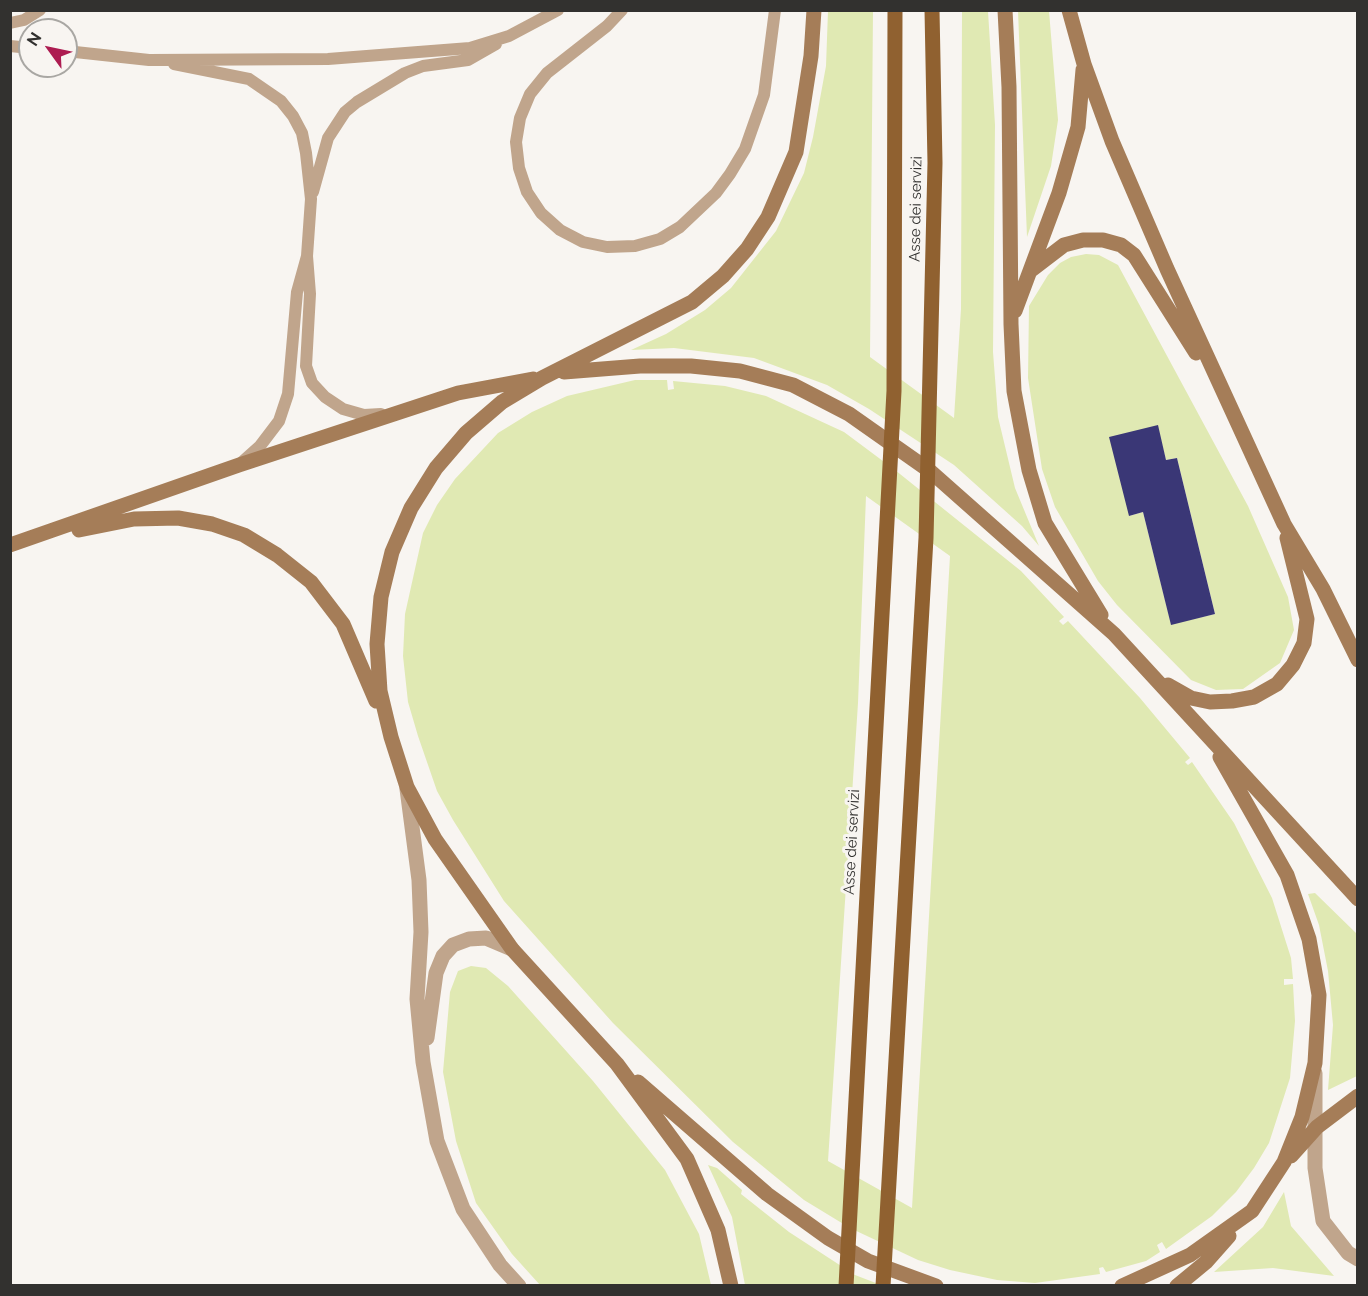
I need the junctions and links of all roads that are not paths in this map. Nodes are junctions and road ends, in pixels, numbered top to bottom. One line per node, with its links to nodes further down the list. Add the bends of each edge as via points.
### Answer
1 (40, 10): 10 (lane)
2 (558, 10): 11 (lane)
3 (622, 10): 4 (lane, via 547,73 530,94 520,117 516,142 527,192 541,213 560,230 583,242 607,247 635,246 660,239 680,227 730,174 745,149 764,95)
4 (775, 10)
5 (814, 10): 19 (main road, via 796,152 768,217 747,249 693,302)
6 (895, 10): 44 (main road, Asse dei servizi, via 894,391)
7 (932, 10): 45 (main road, Asse dei servizi, via 935,163 926,538)
8 (1005, 10): 18 (main road)
9 (1069, 10): 14 (main road)
10 (10, 23)
11 (509, 36): 13 (lane, via 470,48 328,59); 15 (lane, via 468,60 423,66 405,73 357,102 345,112 328,138)
12 (78, 52): 13 (lane)
13 (149, 60): 15 (lane, via 234,75 265,88 282,101 302,133)
14 (1084, 64): 17 (main road, via 1078,127); 20 (main road, via 1153,237)
15 (312, 199): 16 (lane)
16 (307, 256): 21 (lane, via 310,294 306,366 312,383 325,398 343,409 364,415); 22 (lane, via 297,292 288,394 279,421 260,446)
17 (1030, 271): 18 (main road); 20 (main road, via 1064,245 1093,240 1121,245 1134,255)
18 (1011, 324): 26 (main road, via 1014,391 1035,495 1058,547)
19 (547, 376): 21 (main road, via 458,393); 26 (main road, via 592,368 691,366 740,371 793,385 849,414 930,471); 30 (main road, via 502,402 466,433 435,468 411,508 381,597 377,644 380,691)
20 (1226, 400): 23 (main road)
21 (394, 414): 22 (main road)
22 (238, 465): 24 (main road)
23 (1284, 524): 27 (main road, via 1323,589); 28 (main road, via 1307,619 1304,643 1293,665 1277,684 1233,701 1191,698)
24 (27, 540): 25 (main road); 30 (main road, via 134,519 178,518 244,535 311,582 343,624)
25 (10, 545)
26 (1114, 634): 28 (main road)
27 (1358, 660)
28 (1156, 678): 29 (main road)
29 (1207, 734): 32 (main road); 35 (main road, via 1287,875 1309,939 1318,995)
30 (391, 737): 31 (main road)
31 (407, 787): 33 (main road, via 435,839); 34 (street, via 419,880 417,999)
32 (1358, 899)
33 (512, 949): 34 (street, via 486,938 469,939 453,945 443,956 436,973); 36 (main road)
34 (423, 1062): 42 (street, via 437,1141 463,1209 500,1265)
35 (1315, 1063): 38 (street); 39 (main road, via 1302,1116)
36 (617, 1064): 43 (main road, via 687,1159 718,1230); 46 (main road, via 767,1194 828,1238 868,1261)
37 (1358, 1096): 38 (main road)
38 (1317, 1127): 39 (main road); 41 (street, via 1317,1191 1323,1221 1348,1253)
39 (1284, 1162): 40 (main road)
40 (1252, 1211): 47 (main road, via 1190,1255); 48 (main road, via 1206,1262)
41 (1358, 1259)
42 (519, 1286)
43 (731, 1286)
44 (846, 1286)
45 (883, 1286)
46 (936, 1286)
47 (1122, 1286)
48 (1177, 1286)

